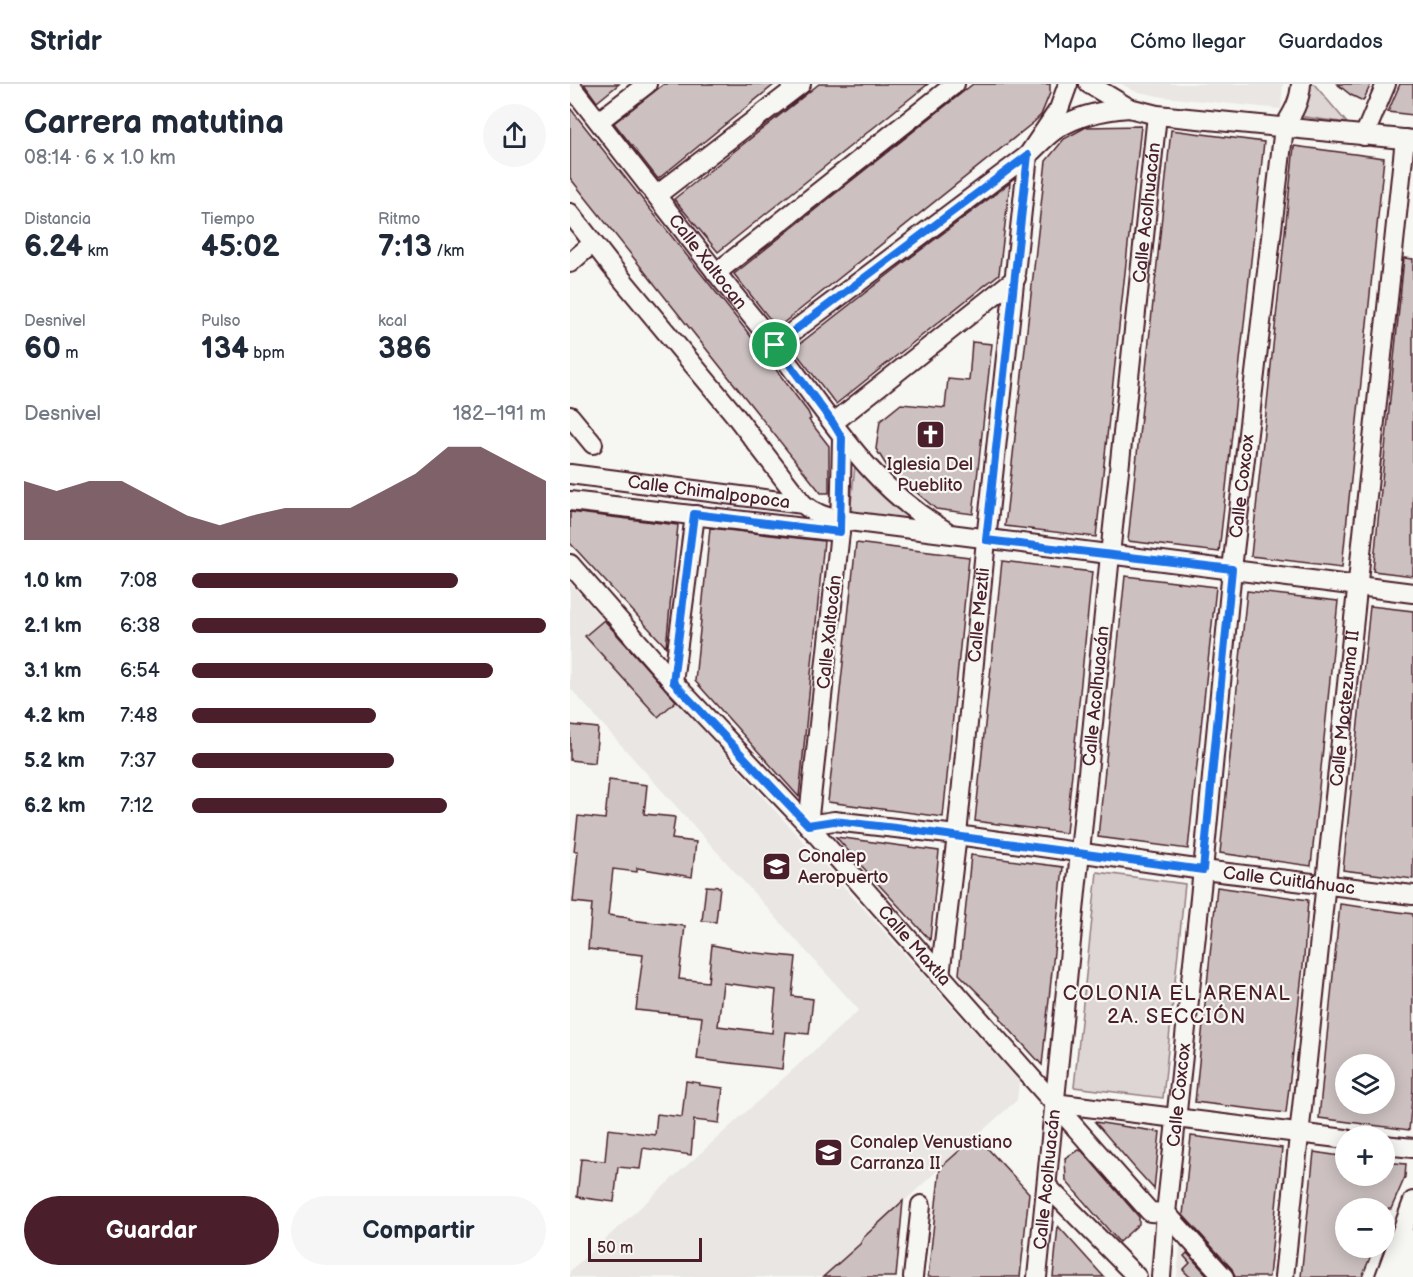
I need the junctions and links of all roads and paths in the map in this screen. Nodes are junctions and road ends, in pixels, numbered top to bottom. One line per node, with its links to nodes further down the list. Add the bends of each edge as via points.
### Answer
1 (647, 84): 11 (street)
2 (801, 84): 16 (street)
3 (955, 84): 20 (street)
4 (1068, 84): 15 (street, Calle Meztli, via 1059,109)
5 (1089, 84): 9 (street)
6 (1301, 84): 12 (street, via 1294,113)
7 (1386, 84): 13 (street)
8 (570, 85): 11 (street, Calle Xaltocan)
9 (1129, 108): 10 (street); 15 (street, via 1082,117 1056,130)
10 (1157, 115): 12 (street); 33 (street, Calle Acolhuacán)
11 (599, 122): 16 (street, Calle Xaltocan)
12 (1284, 127): 13 (street); 35 (street, Calle Coxcox)
13 (1364, 136): 14 (street)
14 (1409, 139): 36 (street, Calle Moctezuma II)
15 (1028, 155): 21 (street, Calle Meztli); 22 (street)
16 (657, 195): 20 (street, Calle Xaltocan)
17 (570, 213): 18 (street)
18 (593, 243): 19 (street); 28 (street)
19 (570, 263)
20 (716, 273): 22 (street, Calle Xaltocan)
21 (1016, 278): 24 (street); 32 (street, Calle Meztli)
22 (775, 345): 24 (street, Calle Xaltocan)
23 (570, 416): 25 (street)
24 (838, 431): 30 (street, Calle Xaltocán); 31 (street, Calle Xaltocan, via 889,489)
25 (593, 444)
26 (570, 474): 28 (street, Calle Chimalpopoca)
27 (570, 501): 29 (street)
28 (803, 504): 30 (street, Calle Chimalpopoca)
29 (694, 514): 30 (street); 38 (street)
30 (841, 526): 31 (street, Calle Chimalpopoca); 39 (street, Calle Xaltocán)
31 (951, 534): 32 (street, Calle Chimalpopoca)
32 (986, 540): 33 (street, Calle Chimalpopoca); 40 (street, Calle Meztli)
33 (1110, 555): 35 (street, Calle Chimalpopoca); 41 (street, Calle Acolhuacán)
34 (570, 564): 38 (street, Calle Maxtla)
35 (1232, 569): 36 (street, Calle Chimalpopoca); 42 (street, Calle Coxcox)
36 (1358, 586): 37 (street, Calle Chimalpopoca); 43 (street, Calle Moctezuma II)
37 (1413, 593)
38 (673, 682): 39 (street, Calle Maxtla)
39 (808, 825): 40 (street, Calle Cuitláhuac, via 834,821); 45 (street, Calle Maxtla)
40 (957, 835): 41 (street, Calle Cuitláhuac); 45 (street, Calle Meztli)
41 (1080, 852): 42 (street, Calle Cuitláhuac); 46 (street, Calle Acolhuacán)
42 (1203, 870): 43 (street, Calle Cuitláhuac); 47 (street, Calle Coxcox)
43 (1324, 884): 44 (street, Calle Cuitláhuac); 48 (street, Calle Moctezuma II)
44 (1413, 895)
45 (940, 976): 46 (street, Calle Maxtla)
46 (1054, 1103): 47 (street); 52 (street, Calle Acolhuacán); 55 (street, Calle Maxtla, via 1150,1212)
47 (1176, 1118): 48 (street); 55 (street, Calle Coxcox)
48 (1298, 1133): 49 (street); 62 (street, Calle Moctezuma II)
49 (1335, 1138)
50 (1395, 1146): 51 (street)
51 (1413, 1148)
52 (1047, 1186): 58 (street, Calle Acolhuacán); 59 (street)
53 (1413, 1201): 63 (street)
54 (921, 1205): 57 (street)
55 (1166, 1214): 60 (street, Calle Coxcox); 61 (street)
56 (1413, 1244): 64 (main road)
57 (913, 1277)
58 (1037, 1277)
59 (1137, 1277)
60 (1161, 1277)
61 (1224, 1277)
62 (1284, 1277)
63 (1385, 1277)
64 (1400, 1277)

